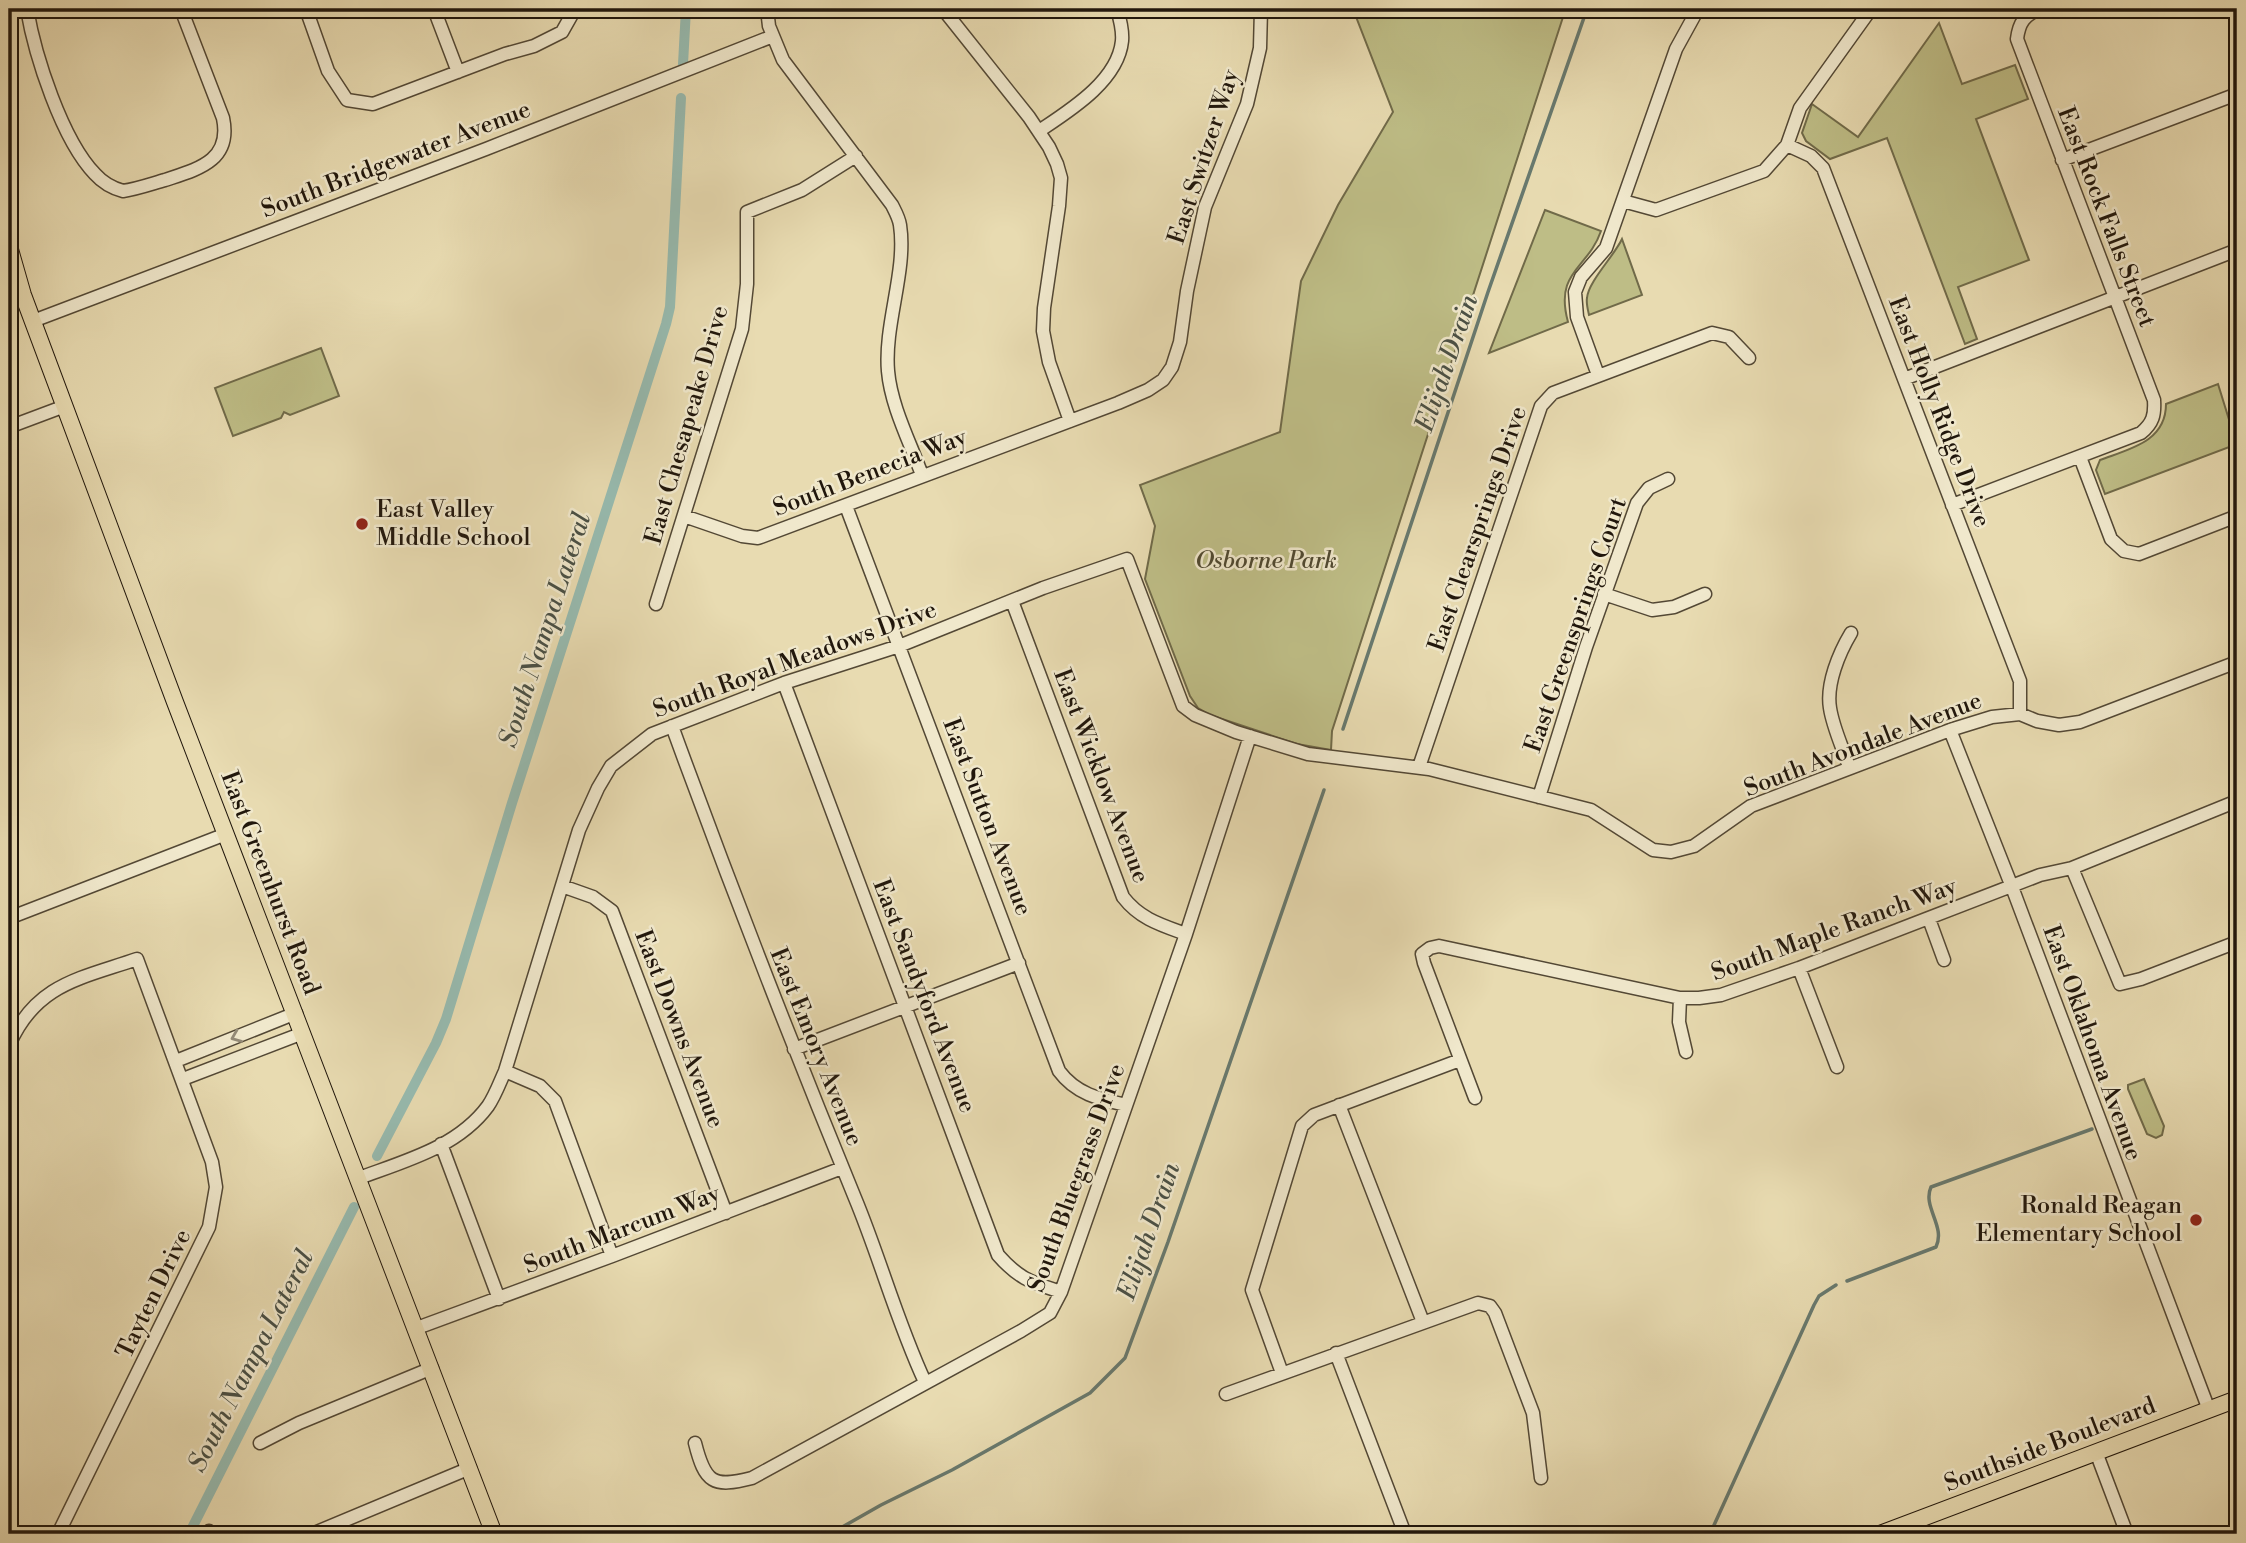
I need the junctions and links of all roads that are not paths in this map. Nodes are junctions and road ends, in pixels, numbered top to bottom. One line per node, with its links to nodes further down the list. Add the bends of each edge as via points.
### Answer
1 (27, 9): 2 (street, via 53,98 71,139 97,177 123,191 192,171 222,148 223,118)
2 (181, 9)
3 (306, 9): 14 (street, via 328,71 347,100 373,104)
4 (434, 9): 14 (street)
5 (575, 9): 14 (street, via 562,32)
6 (767, 9): 13 (street)
7 (943, 9): 16 (street)
8 (1117, 9): 16 (street, via 1122,41 1106,76 1082,102)
9 (1261, 9): 29 (street, East Switzer Way, via 1260,48 1247,104 1205,207 1172,367 1148,390)
10 (1698, 9): 20 (street, via 1676,49)
11 (1871, 9): 17 (street, via 1800,108)
12 (2040, 9): 19 (street, East Rock Falls Street, via 2019,23 2017,39)
13 (773, 36): 18 (street, via 783,60); 24 (street, South Bridgewater Avenue)
14 (458, 72)
15 (2237, 94): 19 (street)
16 (1039, 131): 29 (street, via 1061,178 1043,331)
17 (1787, 145): 20 (street, via 1764,171 1656,210); 27 (street, East Holly Ridge Drive, via 1824,168)
18 (856, 156): 32 (street, via 900,223 888,374); 36 (street, East Chesapeake Drive, via 802,190 747,212 742,329)
19 (2062, 159): 23 (street, East Rock Falls Street)
20 (1623, 201): 26 (street, via 1606,248 1581,277 1575,292 1577,317)
21 (9, 246): 24 (main road, East Greenhurst Road)
22 (2237, 250): 23 (street)
23 (2115, 298): 27 (street); 31 (street, East Rock Falls Street, via 2155,413 2141,433)
24 (33, 321): 28 (main road, East Greenhurst Road)
25 (1749, 358): 26 (street, East Clearsprings Drive, via 1729,337 1712,332)
26 (1598, 375): 51 (street, East Clearsprings Drive, via 1553,393 1541,406)
27 (1904, 379): 34 (street, East Holly Ridge Drive)
28 (65, 406): 30 (street); 55 (main road, East Greenhurst Road)
29 (1070, 421): 32 (street, South Benecia Way)
30 (9, 427)
31 (2080, 457): 34 (street); 37 (street, via 2111,539 2124,551 2139,554)
32 (922, 475): 35 (street, South Benecia Way)
33 (1668, 479): 39 (street, East Greensprings Court, via 1648,488 1637,503)
34 (1952, 505): 47 (street, East Holly Ridge Drive, via 2020,681)
35 (846, 506): 36 (street, South Benecia Way, via 758,538); 44 (street, East Sutton Avenue)
36 (684, 516): 42 (street, East Chesapeake Drive)
37 (2237, 516)
38 (1127, 559): 41 (street, South Royal Meadows Drive); 50 (street, South Avondale Avenue, via 1183,706)
39 (1604, 594): 40 (street, via 1652,610); 53 (street, East Greensprings Court)
40 (1705, 594)
41 (1012, 601): 44 (street, South Royal Meadows Drive); 61 (street, East Wicklow Avenue, via 1123,897 1149,920)
42 (656, 604)
43 (1851, 633): 52 (street, via 1833,678 1829,707)
44 (900, 646): 46 (street, South Royal Meadows Drive); 64 (street, East Sutton Avenue)
45 (2237, 662): 47 (street, South Avondale Avenue, via 2080,722 2059,725)
46 (784, 683): 48 (street, South Royal Meadows Drive); 67 (street, East Sandyford Avenue)
47 (2020, 714): 49 (street, South Avondale Avenue)
48 (672, 726): 57 (street, South Royal Meadows Drive, via 644,739 611,766 579,830); 71 (street, East Emory Avenue)
49 (1950, 730): 52 (street, South Avondale Avenue); 58 (street, East Oklahoma Avenue)
50 (1250, 736): 51 (street, South Avondale Avenue, via 1308,754); 61 (street, South Bluegrass Drive)
51 (1419, 767): 53 (street, South Avondale Avenue)
52 (1849, 767): 53 (street, South Avondale Avenue, via 1751,806 1694,846 1671,852 1653,850 1591,810)
53 (1539, 797)
54 (2237, 802): 56 (street, South Maple Ranch Way)
55 (226, 834): 59 (street); 68 (main road, East Greenhurst Road)
56 (2072, 868): 58 (street, South Maple Ranch Way); 62 (street, via 2120,984)
57 (562, 887): 76 (street, South Royal Meadows Drive); 84 (street, East Downs Avenue, via 612,911)
58 (2012, 887): 60 (street, South Maple Ranch Way); 96 (street, East Oklahoma Avenue)
59 (9, 918)
60 (1928, 919): 63 (street); 65 (street, South Maple Ranch Way)
61 (1186, 934): 79 (street, South Bluegrass Drive)
62 (2237, 942)
63 (1944, 960)
64 (1020, 963): 67 (street); 79 (street, East Sutton Avenue, via 1059,1072 1093,1098)
65 (1799, 968): 66 (street, South Maple Ranch Way, via 1721,995); 75 (street)
66 (1680, 998): 72 (street, via 1679,1022); 74 (street, South Maple Ranch Way, via 1439,946 1430,948 1422,954)
67 (906, 1005): 71 (street); 86 (street, East Sandyford Avenue, via 998,1255 1014,1273)
68 (296, 1013): 69 (main road, East Greenhurst Road); 73 (street, one-way to 73)
69 (303, 1033): 77 (street); 83 (main road, East Greenhurst Road)
70 (9, 1045): 73 (street, Tayten Drive, via 40,999 59,986 137,958)
71 (794, 1049): 82 (street, East Emory Avenue)
72 (1686, 1052)
73 (176, 1060): 77 (street, Tayten Drive)
74 (1460, 1060): 78 (street); 80 (street)
75 (1837, 1067)
76 (505, 1071): 81 (street, South Royal Meadows Drive, via 475,1121); 85 (street, via 540,1086 555,1101)
77 (183, 1079): 102 (street, Tayten Drive, via 212,1162 216,1187 209,1227)
78 (1475, 1098)
79 (1126, 1105): 86 (street, South Bluegrass Drive)
80 (1339, 1105): 88 (street); 92 (street, via 1314,1115 1302,1126 1252,1290)
81 (441, 1144): 83 (street, South Royal Meadows Drive, via 429,1153); 87 (street)
82 (842, 1168): 84 (street, South Marcum Way); 93 (street, East Emory Avenue)
83 (359, 1178): 89 (main road, East Greenhurst Road)
84 (726, 1213): 85 (street, South Marcum Way)
85 (612, 1256): 87 (street, South Marcum Way)
86 (1060, 1292): 93 (street, South Bluegrass Drive, via 1050,1313)
87 (499, 1299): 89 (street, South Marcum Way)
88 (1423, 1322): 90 (street); 101 (street, via 1478,1303 1490,1306 1533,1413)
89 (417, 1328): 91 (main road, East Greenhurst Road)
90 (1336, 1353): 92 (street); 105 (street)
91 (432, 1368): 97 (street); 100 (main road, East Greenhurst Road)
92 (1282, 1373): 94 (street)
93 (925, 1382): 98 (street, South Bluegrass Drive, via 752,1478 726,1485 701,1468)
94 (1226, 1394)
95 (2237, 1399): 96 (main road, Southside Boulevard)
96 (2209, 1410): 99 (main road, Southside Boulevard)
97 (260, 1443)
98 (695, 1443)
99 (2096, 1452): 106 (main road, Southside Boulevard); 107 (street)
100 (470, 1468): 103 (street); 104 (main road, East Greenhurst Road)
101 (1541, 1478)
102 (58, 1534)
103 (312, 1534)
104 (494, 1534)
105 (1405, 1534)
106 (1880, 1534)
107 (2127, 1534)

